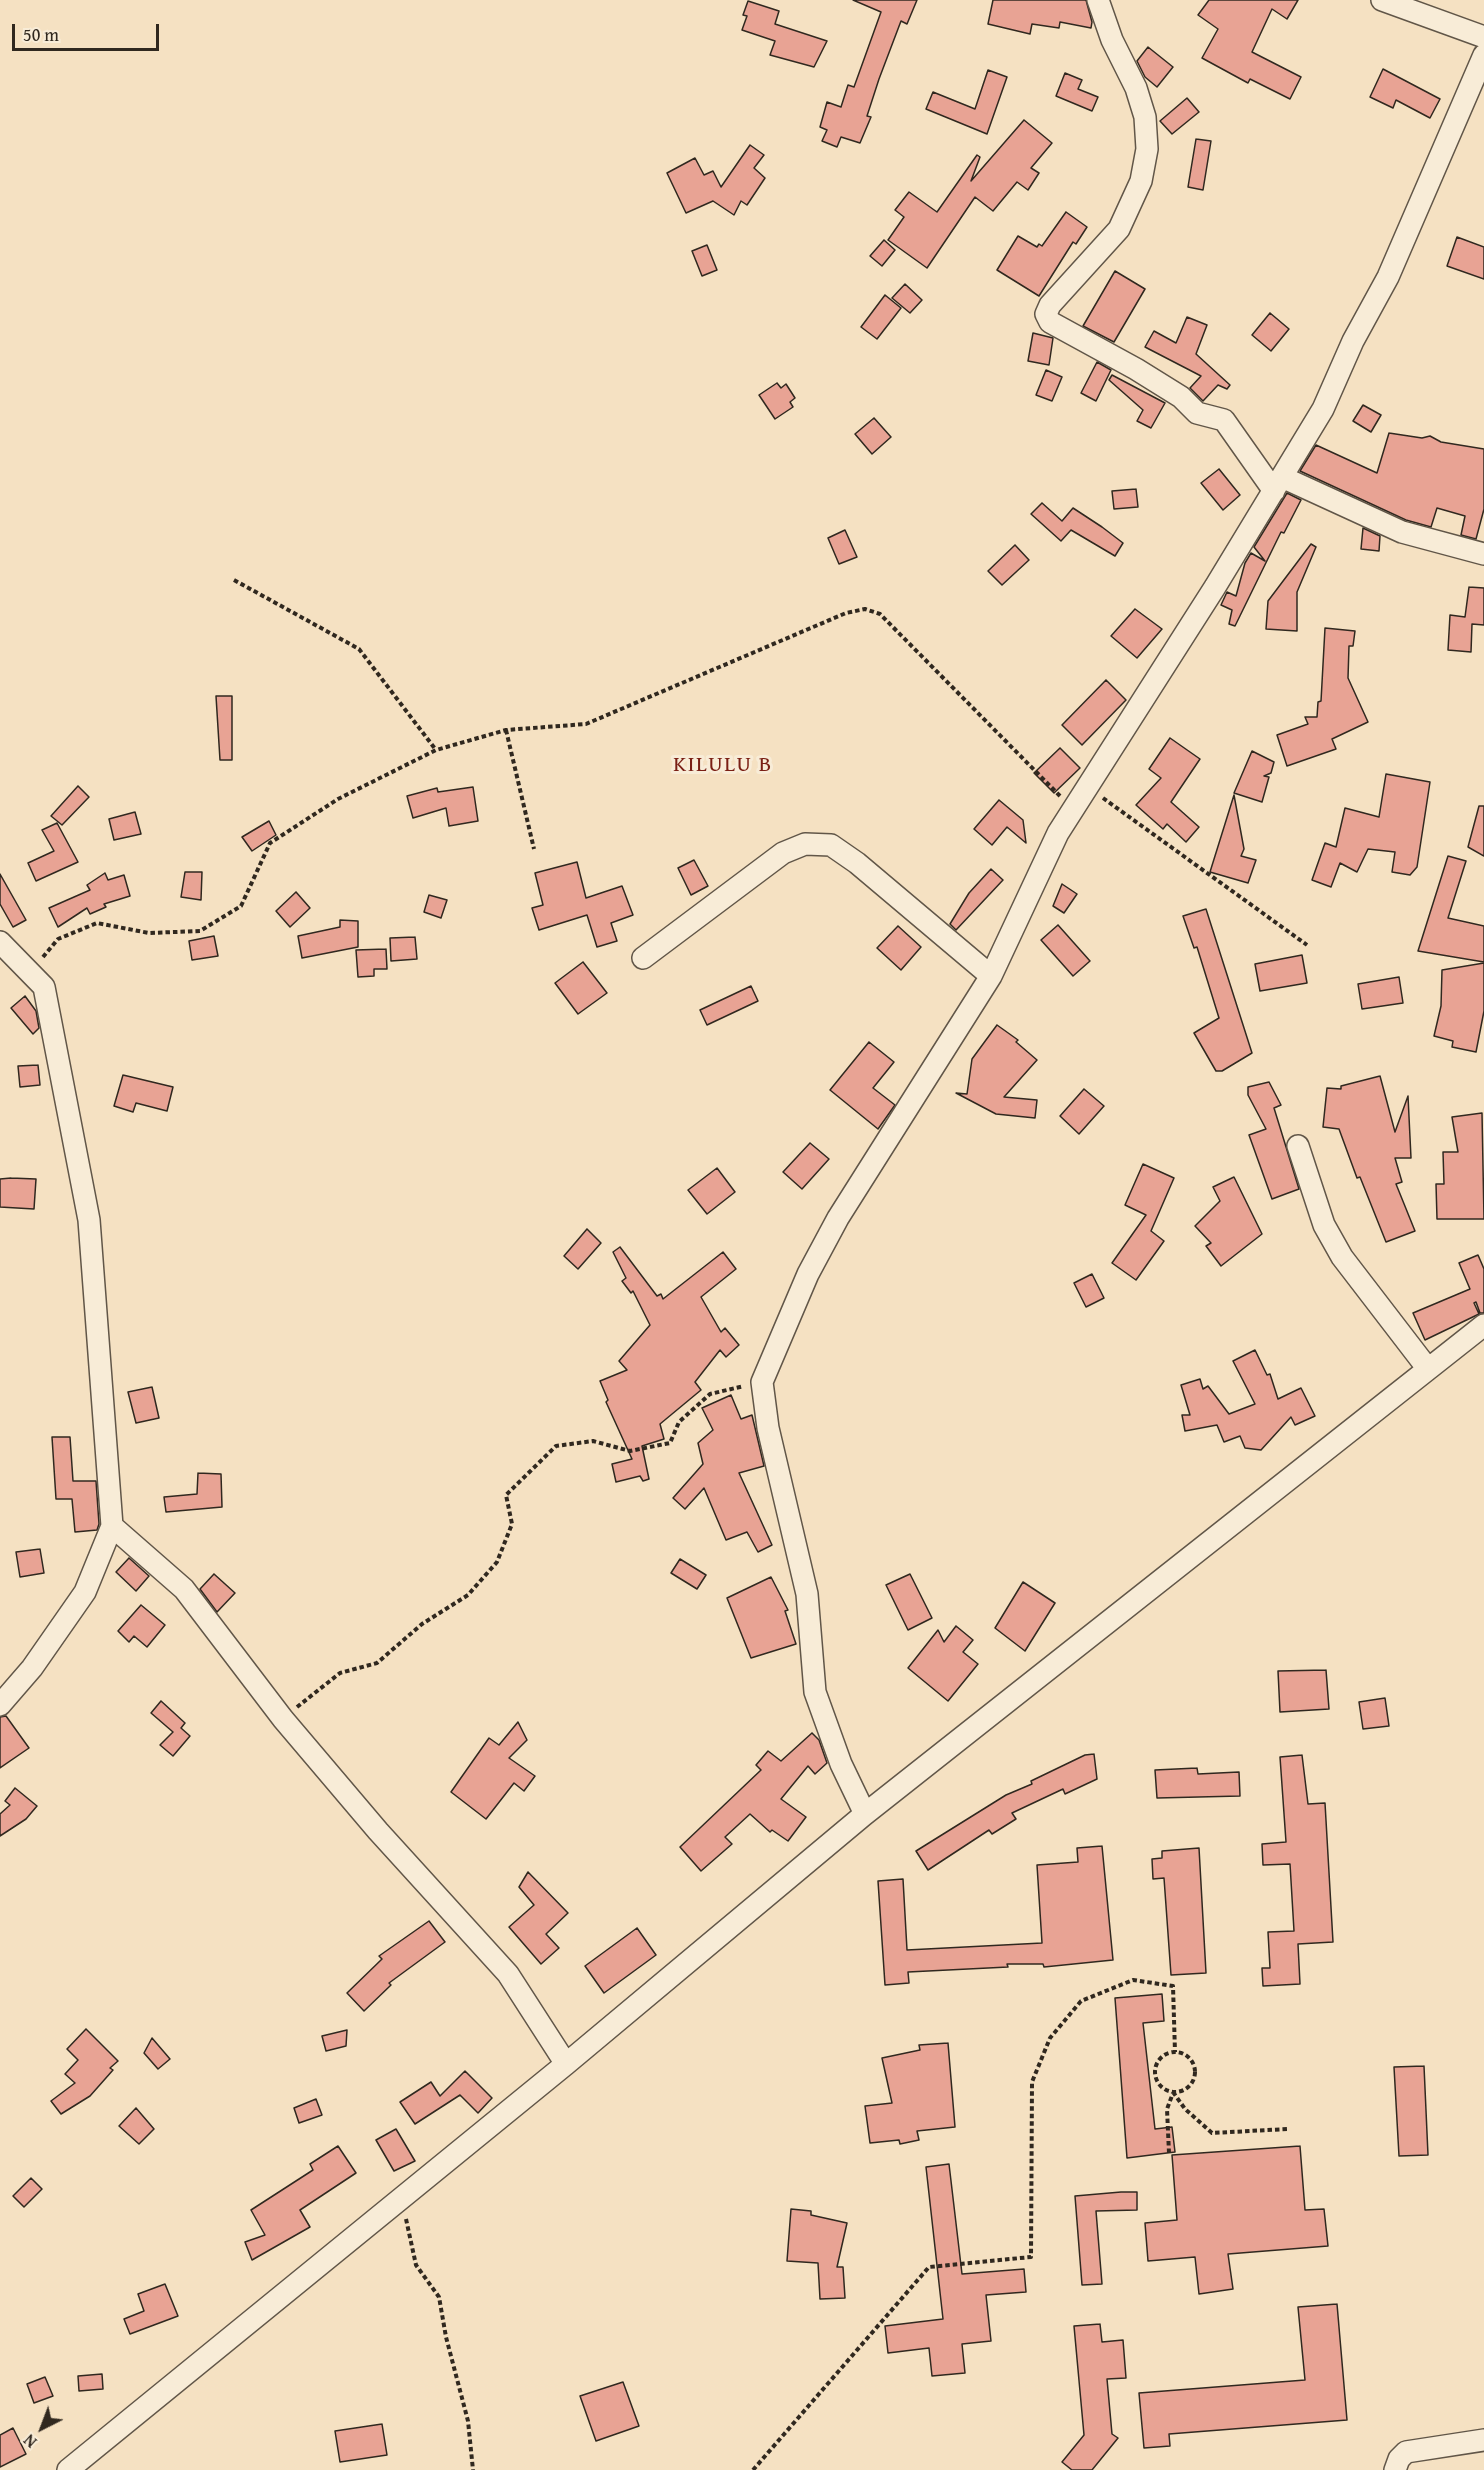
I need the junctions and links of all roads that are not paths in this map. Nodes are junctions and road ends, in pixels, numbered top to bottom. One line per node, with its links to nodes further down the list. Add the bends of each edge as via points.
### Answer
1 (1098, 0): 5 (street, via 1112,40 1136,88 1145,117 1147,149 1141,181 1119,229 1050,304 1046,314 1050,322 1181,397 1197,413 1224,420)
2 (1382, 0): 3 (street)
3 (1484, 36)
4 (1484, 55): 5 (street, via 1388,277 1353,341 1323,409)
5 (1278, 484): 6 (street, via 1401,532); 9 (street, via 1058,833)
6 (1484, 554)
7 (0, 942): 13 (street, via 44,987 89,1220)
8 (643, 958): 9 (street, via 783,853 805,844 831,844)
9 (991, 976): 15 (street, via 838,1218 808,1274 762,1382 768,1428 807,1594 815,1692 841,1764)
10 (1298, 1146): 12 (street, via 1324,1225 1342,1257)
11 (1484, 1325): 12 (street)
12 (1428, 1369): 15 (street)
13 (112, 1526): 14 (street, via 85,1592 32,1668); 16 (street, via 184,1589 282,1719 508,1974)
14 (0, 1705)
15 (865, 1814): 16 (street)
16 (567, 2064): 18 (street)
17 (1484, 2440): 19 (street, via 1406,2452)
18 (68, 2470)
19 (1395, 2470)

